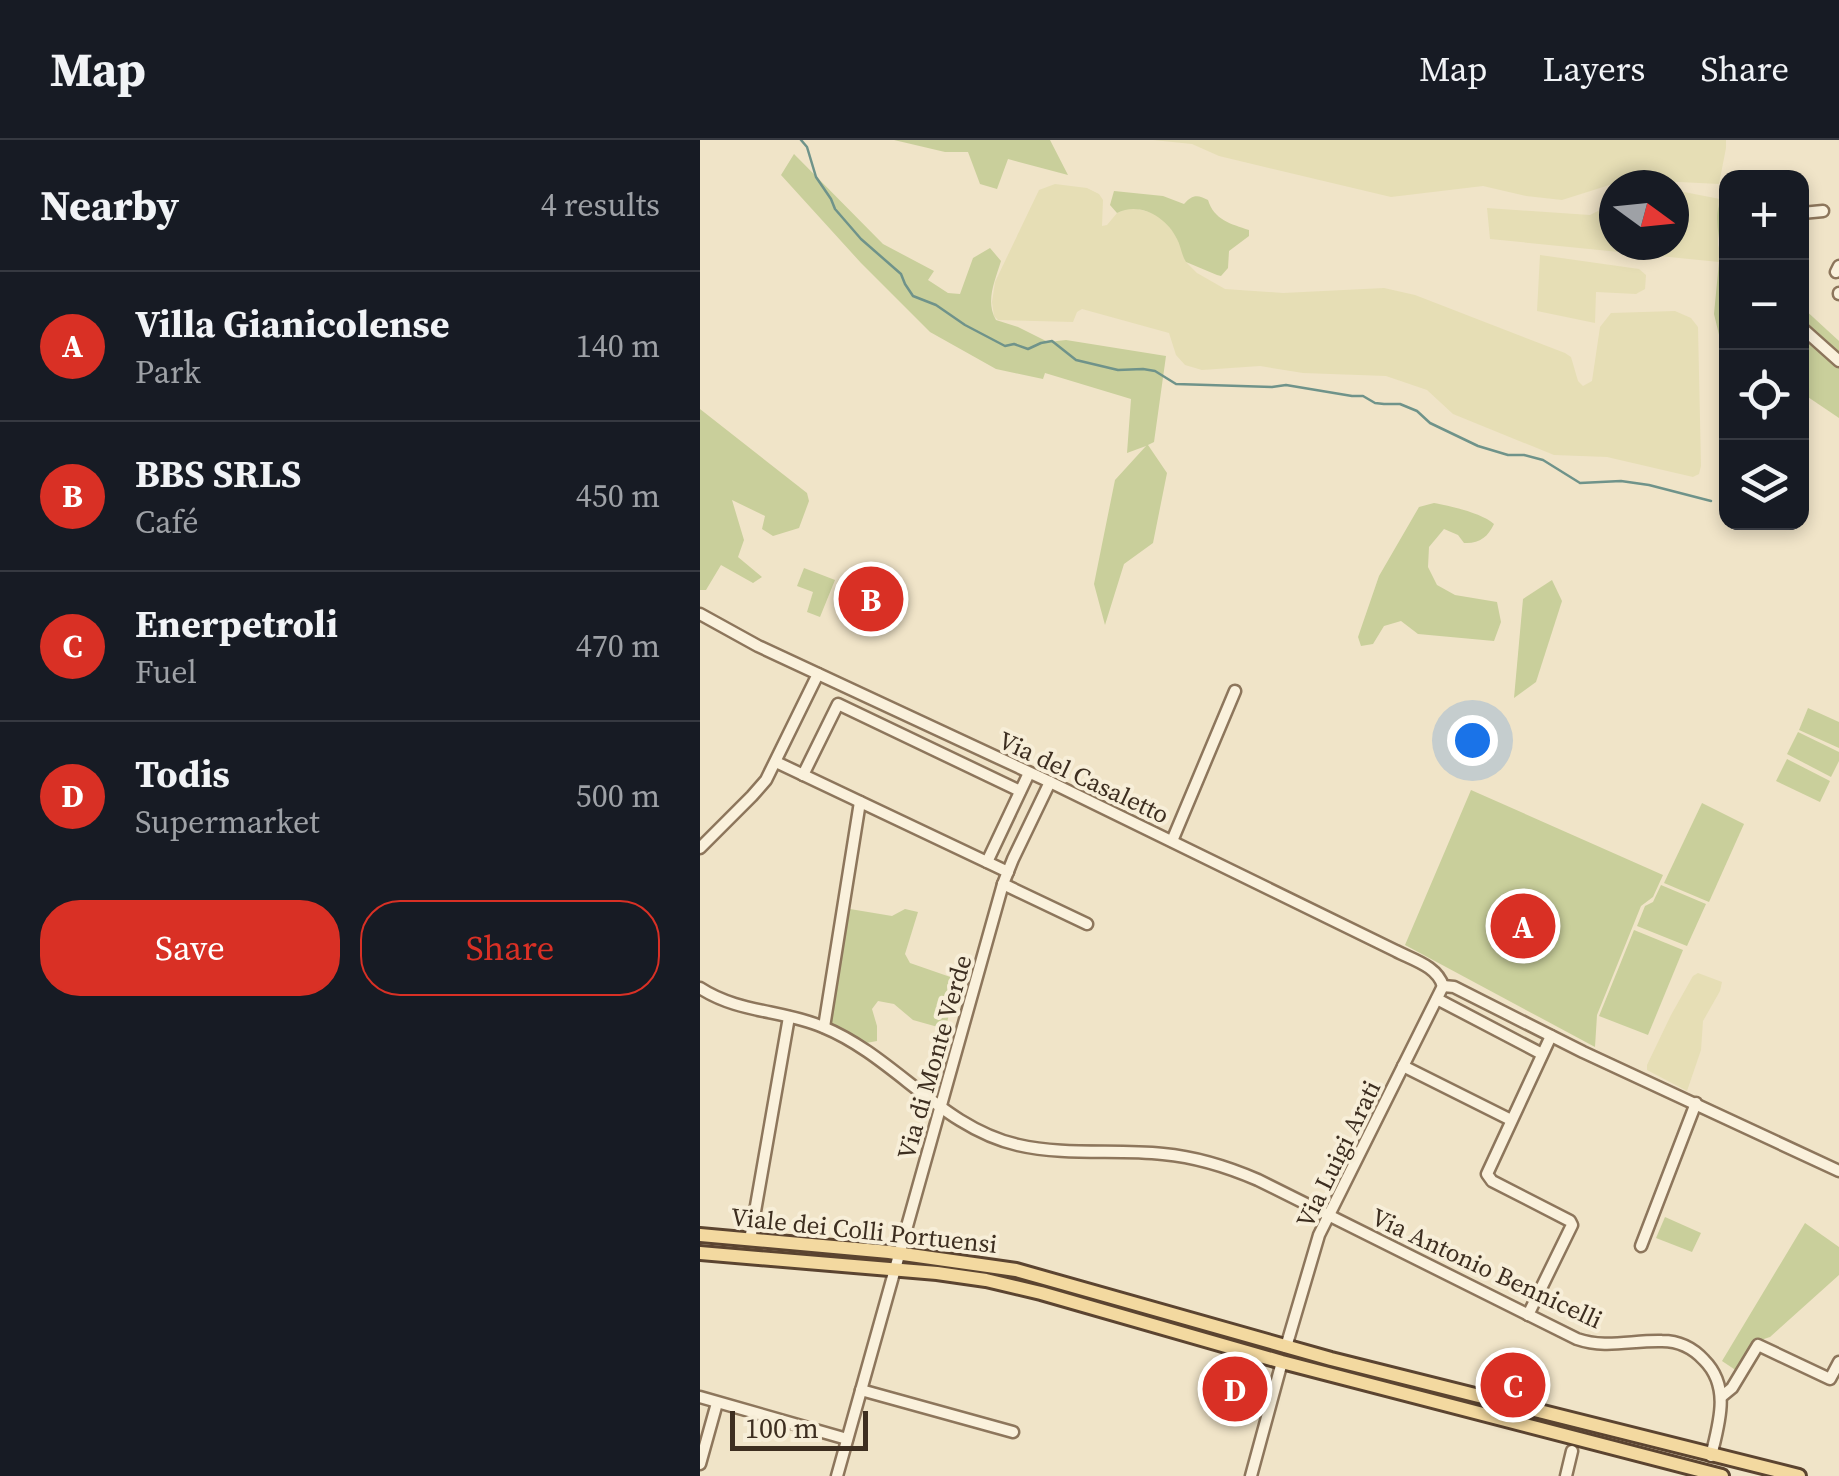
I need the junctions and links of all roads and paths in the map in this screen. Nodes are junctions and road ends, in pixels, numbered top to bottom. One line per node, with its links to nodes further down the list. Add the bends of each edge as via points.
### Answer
1 (1823, 211): 2 (street)
2 (1809, 212)
3 (1809, 334): 4 (street)
4 (1839, 361)
5 (700, 614): 6 (street, Via del Casaletto)
6 (818, 674): 8 (street); 9 (street, Via del Casaletto)
7 (1235, 691): 14 (street)
8 (776, 762): 10 (street); 15 (street)
9 (1029, 773): 11 (street, Via del Casaletto); 12 (street)
10 (803, 775): 12 (street, via 838,704); 13 (street)
11 (1050, 782): 14 (street, Via del Casaletto); 17 (street, Via di Monte Verde)
12 (1020, 791): 16 (street)
13 (860, 802): 16 (street); 24 (street)
14 (1172, 841): 20 (street, Via del Casaletto, via 1426,966)
15 (700, 848)
16 (987, 862): 17 (street)
17 (1008, 872): 18 (street, Via di Monte Verde)
18 (1004, 884): 19 (street); 29 (street, Via di Monte Verde)
19 (1087, 924)
20 (1443, 986): 22 (street, Via Luigi Arati); 25 (street, Via del Casaletto)
21 (700, 988): 23 (street, Via Antonio Bennicelli, via 734,1005)
22 (1436, 1000): 26 (street); 27 (street, Via Luigi Arati)
23 (789, 1018): 24 (street, Via Antonio Bennicelli); 34 (street)
24 (824, 1027): 29 (street, Via Antonio Bennicelli)
25 (1550, 1036): 26 (street); 28 (street)
26 (1542, 1054): 30 (street)
27 (1403, 1066): 30 (street); 32 (street, Via Luigi Arati)
28 (1696, 1102): 31 (street); 35 (street)
29 (941, 1105): 32 (street, Via Antonio Bennicelli, via 980,1132 1016,1145 1216,1164); 37 (street, Via di Monte Verde)
30 (1511, 1120): 40 (street, via 1487,1176 1572,1225)
31 (1839, 1170)
32 (1329, 1216): 40 (street, Via Antonio Bennicelli); 42 (street, Via Luigi Arati)
33 (700, 1236): 34 (main road, Viale dei Colli Portuensi)
34 (750, 1240): 37 (main road, Viale dei Colli Portuensi)
35 (1641, 1246)
36 (700, 1253): 38 (main road, Viale dei Colli Portuensi)
37 (899, 1253): 38 (street, Via di Monte Verde); 39 (main road, Viale dei Colli Portuensi, via 1000,1267)
38 (894, 1269): 39 (main road, Viale dei Colli Portuensi); 47 (street, Via di Monte Verde)
39 (1079, 1296): 41 (main road, Viale dei Colli Portuensi); 43 (main road, Viale dei Colli Portuensi)
40 (1528, 1315): 48 (street, Via Antonio Bennicelli, via 1593,1344 1685,1346 1710,1367)
41 (1250, 1336): 42 (main road, Viale dei Colli Portuensi); 43 (street)
42 (1286, 1346): 46 (main road, Viale dei Colli Portuensi)
43 (1246, 1352): 44 (main road, Viale dei Colli Portuensi)
44 (1282, 1362): 51 (main road, Viale dei Colli Portuensi); 64 (street)
45 (1839, 1362): 48 (street, via 1830,1379 1756,1345)
46 (1450, 1389): 51 (street); 52 (main road, Viale dei Colli Portuensi)
47 (861, 1390): 54 (street); 55 (street, Via di Monte Verde)
48 (1721, 1397): 59 (street)
49 (700, 1398): 50 (street)
50 (717, 1402): 55 (street); 60 (street)
51 (1446, 1405): 53 (main road, Viale dei Colli Portuensi)
52 (1528, 1409): 53 (street); 56 (main road, Viale dei Colli Portuensi)
53 (1524, 1426): 58 (main road, Viale dei Colli Portuensi)
54 (1013, 1432)
55 (848, 1439): 63 (street, Via di Monte Verde)
56 (1642, 1439): 58 (street); 59 (main road, Viale dei Colli Portuensi)
57 (1572, 1451): 65 (street)
58 (1638, 1455): 61 (main road, Viale dei Colli Portuensi)
59 (1711, 1456): 62 (main road, Viale dei Colli Portuensi)
60 (700, 1463)
61 (1704, 1474): 66 (main road, Viale dei Colli Portuensi)
62 (1783, 1474): 67 (main road, Viale dei Colli Portuensi)
63 (837, 1476)
64 (1250, 1476)
65 (1566, 1476)
66 (1722, 1476)
67 (1800, 1476)

